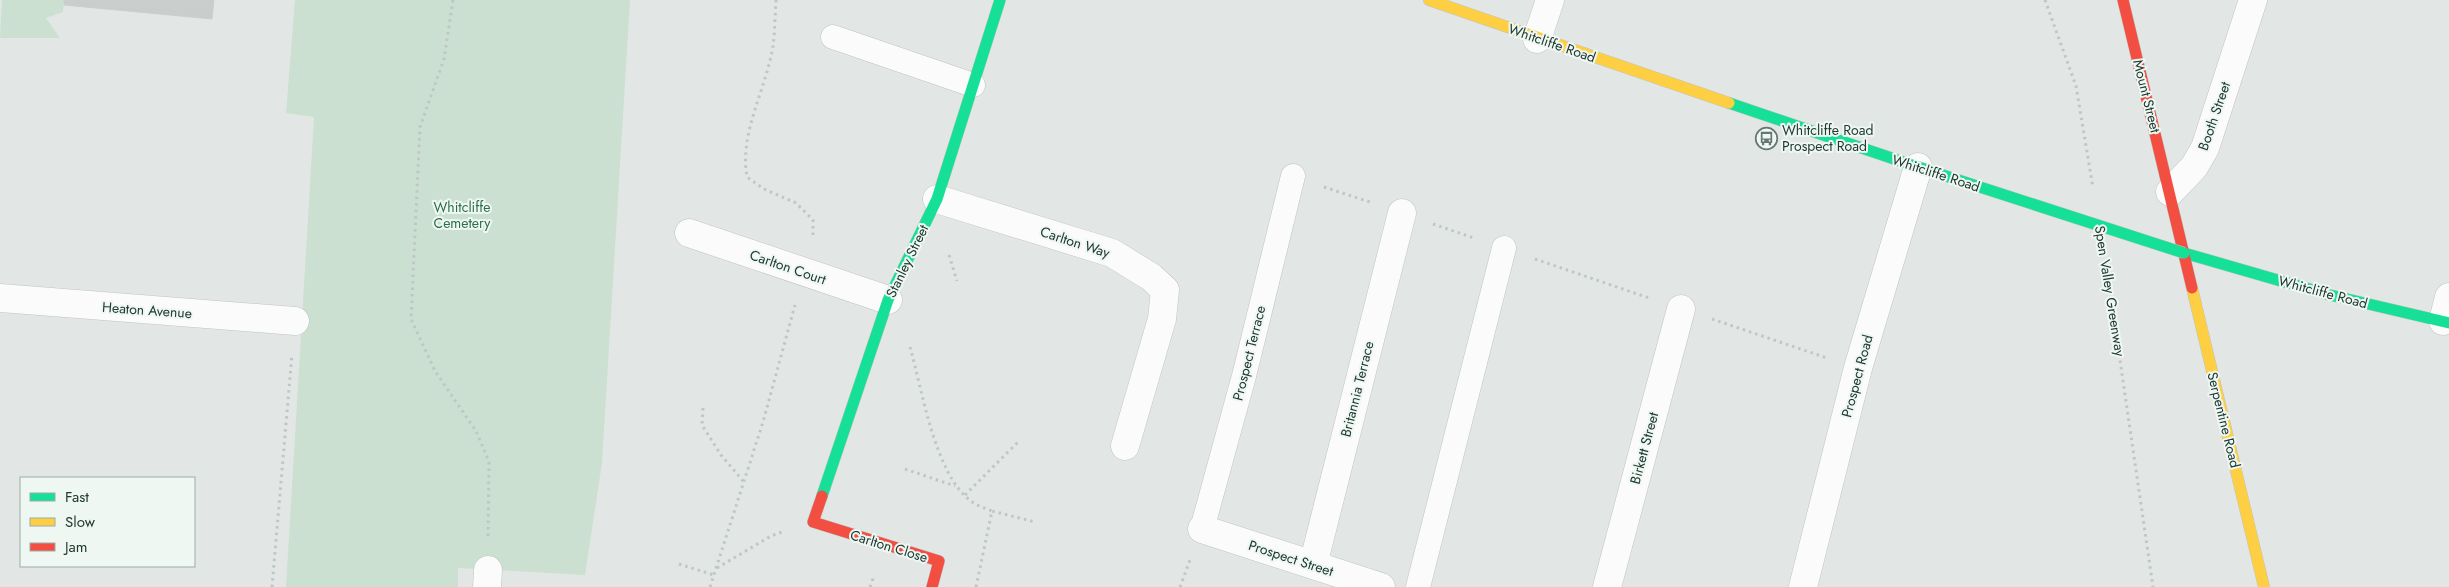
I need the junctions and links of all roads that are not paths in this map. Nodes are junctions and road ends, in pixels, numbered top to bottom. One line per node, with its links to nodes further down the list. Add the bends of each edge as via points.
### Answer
1 (1000, 0): 8 (street, Stanley Street)
2 (1429, 0): 7 (street, Whitcliffe Road)
3 (1550, 0): 7 (street)
4 (2123, 0): 11 (street, Mount Street)
5 (2254, 0): 11 (street, Booth Street, via 2205,148 2194,167)
6 (832, 37): 8 (lane)
7 (1537, 39): 9 (street, Whitcliffe Road)
8 (973, 85): 12 (street, Stanley Street)
9 (1918, 167): 16 (street, Whitcliffe Road, bridge); 30 (street, Prospect Road, via 1858,368)
10 (1293, 176): 24 (lane, Prospect Terrace, via 1244,376)
11 (2170, 192): 16 (street)
12 (937, 198): 18 (street, Stanley Street); 22 (street, Carlton Way, via 1112,253 1151,277 1165,290 1162,319)
13 (1402, 213): 25 (street, Britannia Terrace)
14 (689, 233): 18 (street, Carlton Court)
15 (1504, 248): 28 (lane)
16 (2184, 253): 20 (street, Whitcliffe Road, via 2330,295); 31 (street, Serpentine Road)
17 (0, 298): 21 (street, Heaton Avenue)
18 (888, 300): 23 (street, Stanley Street)
19 (1681, 309): 29 (street, Birkett Street)
20 (2447, 314)
21 (295, 322)
22 (1125, 446)
23 (813, 522): 26 (street, Carlton Close, via 940,561)
24 (1202, 528): 25 (street, Prospect Street)
25 (1313, 565): 27 (street, Prospect Street)
26 (932, 587)
27 (1381, 587)
28 (1418, 587)
29 (1607, 587)
30 (1803, 587)
31 (2264, 587)

